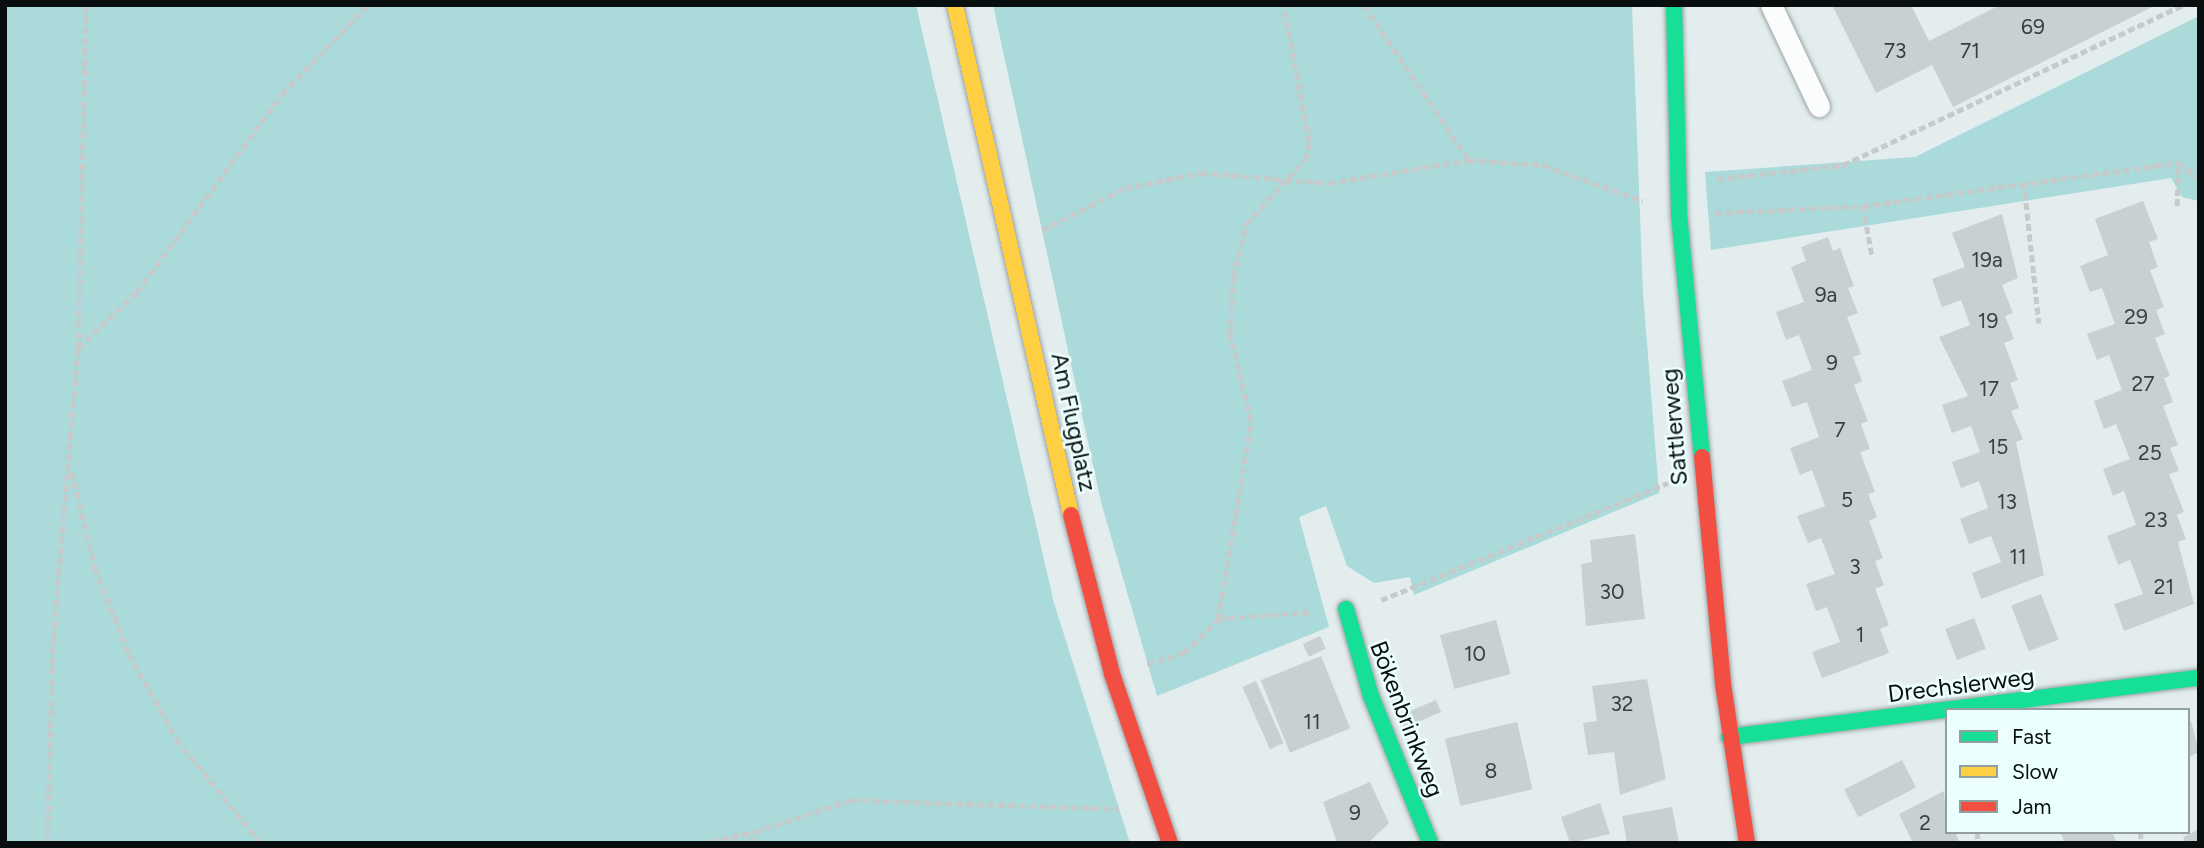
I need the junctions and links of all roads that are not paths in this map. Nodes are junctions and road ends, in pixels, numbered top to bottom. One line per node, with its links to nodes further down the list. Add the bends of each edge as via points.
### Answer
1 (955, 5): 10 (street, Am Flugplatz, via 1013,246 1058,462 1112,674)
2 (1674, 5): 9 (street, Sattlerweg, via 1679,215)
3 (1771, 5): 4 (lane)
4 (1819, 106)
5 (1346, 609): 11 (street, Bökenbrinkweg, via 1371,696)
6 (2199, 678): 7 (street, Drechslerweg)
7 (1960, 708)
8 (1945, 710): 9 (street, Drechslerweg)
9 (1729, 737): 12 (street, Sattlerweg)
10 (1170, 843)
11 (1430, 843)
12 (1747, 843)

